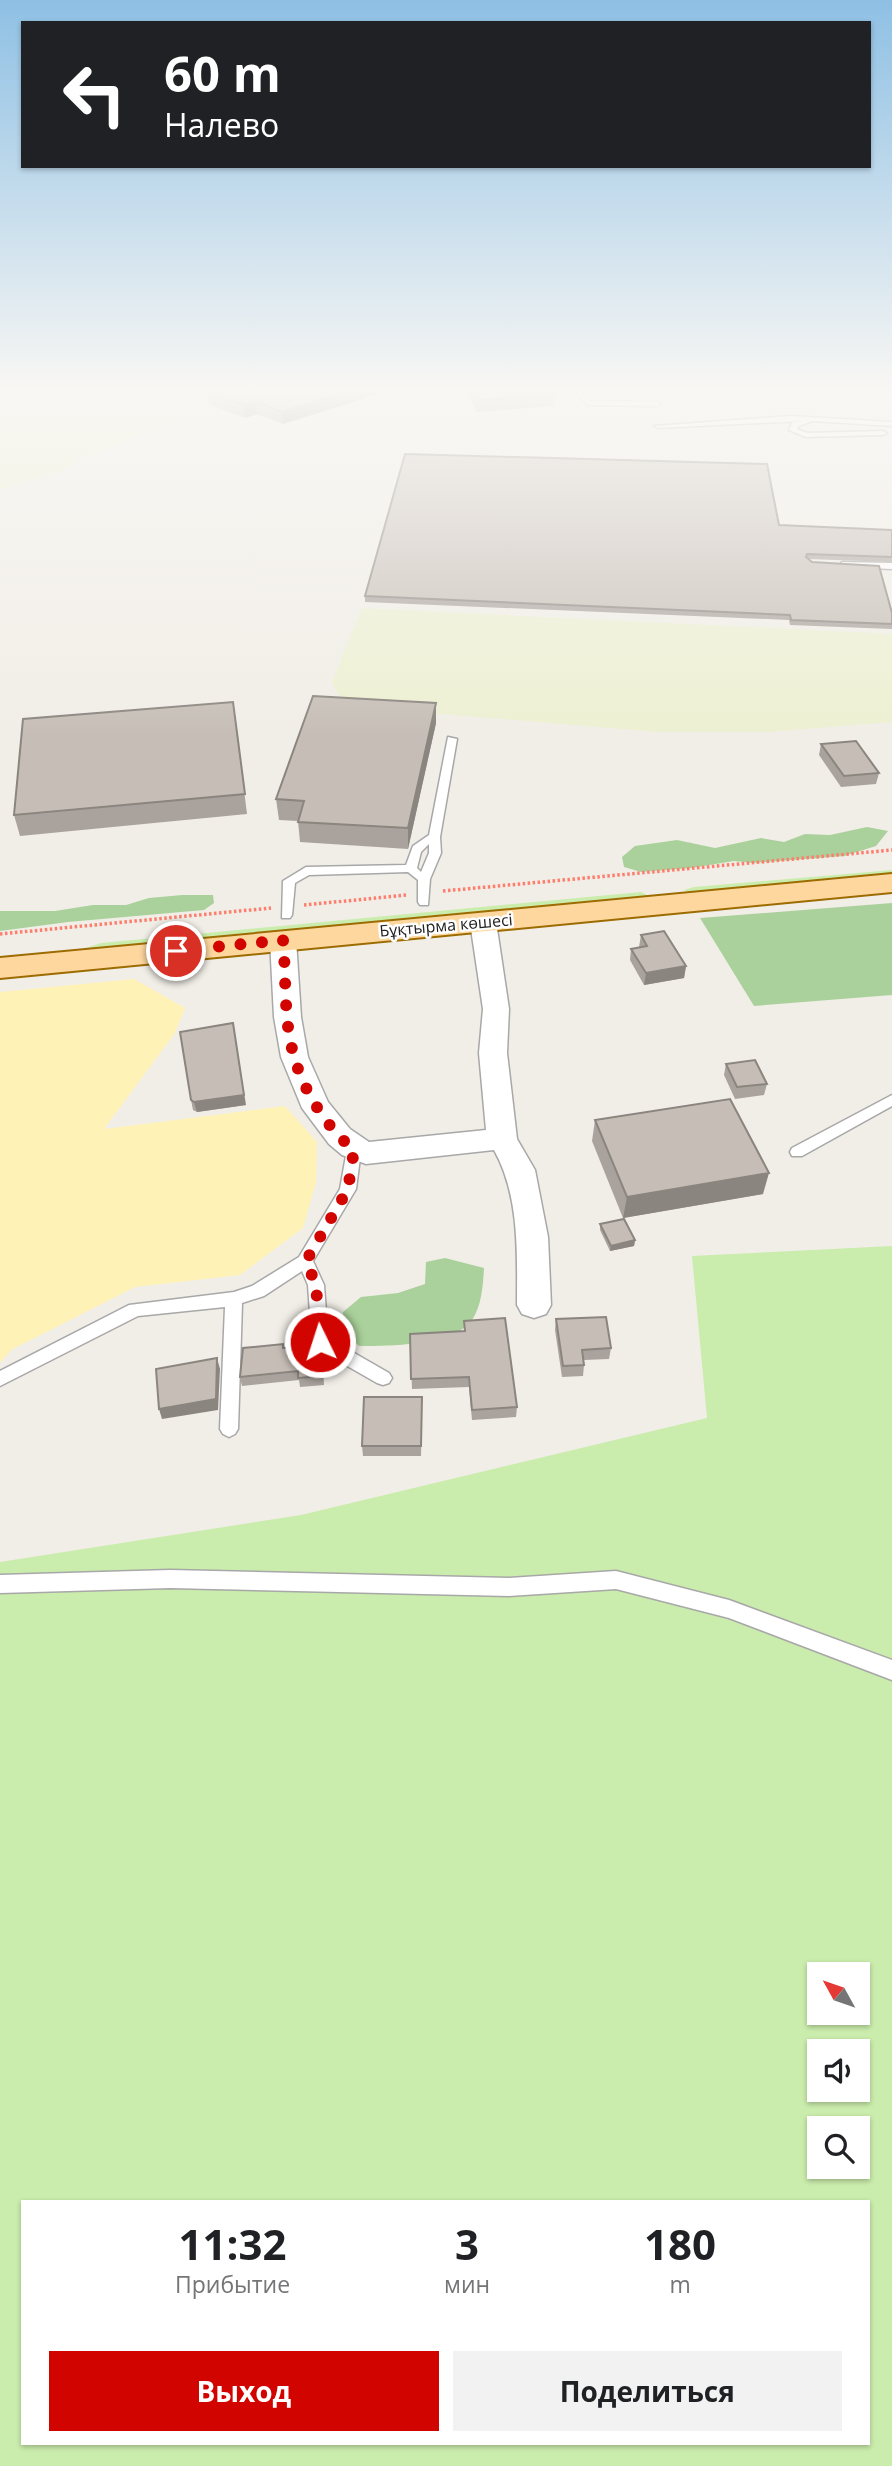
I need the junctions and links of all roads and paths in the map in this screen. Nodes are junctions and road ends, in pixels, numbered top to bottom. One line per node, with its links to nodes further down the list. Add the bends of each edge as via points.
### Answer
1 (838, 564): 2 (lane)
2 (892, 566)
3 (452, 738): 4 (lane)
4 (434, 837): 7 (lane, via 420,842); 9 (lane, via 435,853)
5 (892, 850): 9 (path)
6 (892, 858): 10 (main road, Бұқтырма көшесі)
7 (411, 868): 9 (lane); 11 (lane, via 306,871 289,881)
8 (892, 883): 10 (main road, Бұқтырма көшесі)
9 (424, 891): 10 (main road, Бұқтырма көшесі); 11 (main road, Бұқтырма көшесі); 11 (path)
10 (662, 892): 12 (main road, Бұқтырма көшесі)
11 (285, 921): 12 (main road, Бұқтырма көшесі); 13 (path); 15 (main road, Бұқтырма көшесі); 19 (street, via 291,1044 309,1093 338,1136)
12 (483, 922): 18 (street, via 496,1009 493,1053)
13 (0, 934)
14 (0, 942): 15 (main road, Бұқтырма көшесі)
15 (71, 948): 16 (main road, Бұқтырма көшесі)
16 (0, 968)
17 (892, 1100): 20 (lane)
18 (502, 1139): 19 (street, via 366,1153); 23 (street, via 520,1170 531,1237)
19 (354, 1150): 21 (lane, via 348,1189)
20 (797, 1152)
21 (306, 1261): 22 (lane); 24 (lane, via 316,1285 320,1342)
22 (234, 1299): 25 (lane, via 135,1310); 26 (lane)
23 (534, 1304)
24 (383, 1378)
25 (0, 1380)
26 (229, 1429)
27 (0, 1584): 28 (lane, via 170,1579 509,1587 615,1580 729,1608)
28 (892, 1670)

